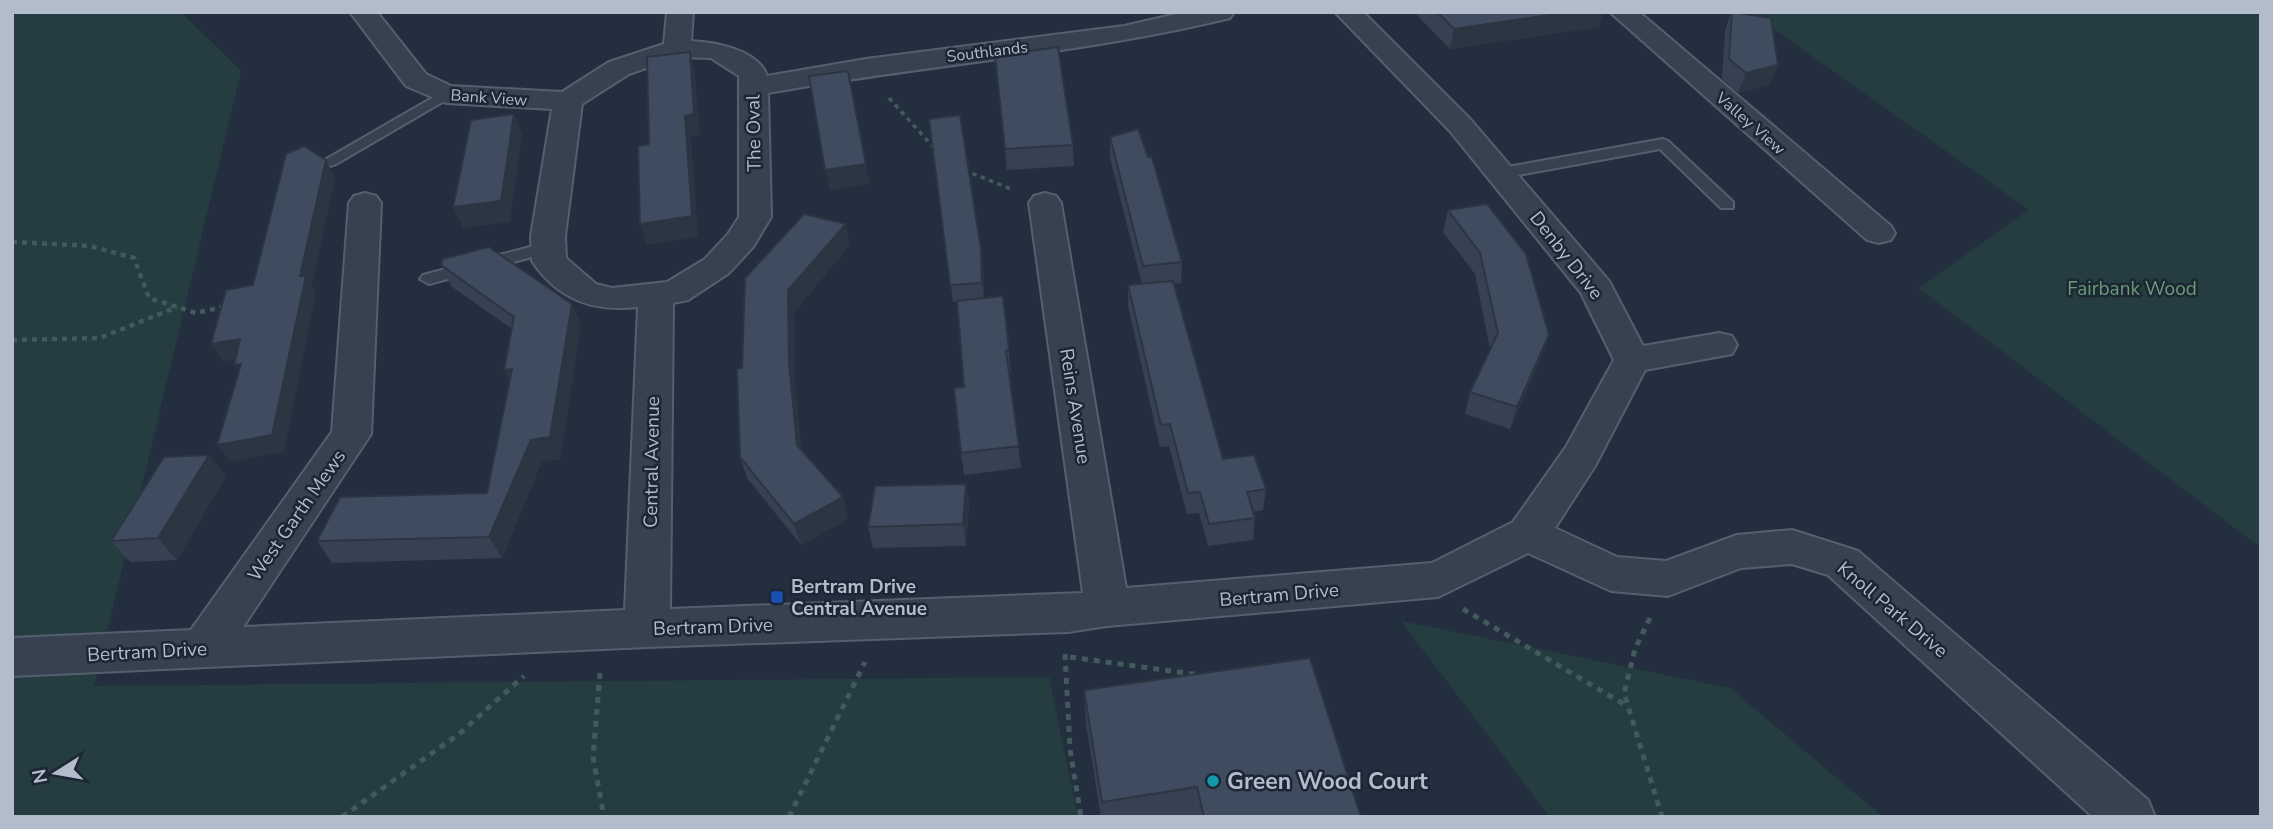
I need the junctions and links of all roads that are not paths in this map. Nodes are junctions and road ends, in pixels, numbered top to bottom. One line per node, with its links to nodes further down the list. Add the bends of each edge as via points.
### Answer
1 (363, 12): 10 (street, Bank View, via 416,80)
2 (680, 12): 8 (street)
3 (1222, 12): 9 (street, Southlands, via 1124,34 866,67)
4 (1348, 12): 13 (street, Denby Drive)
5 (1623, 12): 7 (street, Valley View)
6 (1687, 34): 7 (street)
7 (1652, 37): 17 (street, Valley View)
8 (677, 49): 9 (street, The Oval, via 717,50 753,73); 11 (street, The Oval, via 633,60 596,78)
9 (753, 87): 20 (street, The Oval, via 755,217 717,265 676,292)
10 (446, 94): 11 (street, Bank View); 12 (lane)
11 (568, 101): 18 (street)
12 (331, 160)
13 (1502, 173): 16 (lane, via 1662,144); 22 (street, Denby Drive, via 1597,289)
14 (365, 203): 26 (street, West Garth Mews, via 351,434)
15 (1045, 203): 24 (street, Reins Avenue)
16 (1727, 205)
17 (1879, 233)
18 (549, 247): 19 (lane); 20 (street, The Oval, via 550,261 585,293 612,299)
19 (429, 279)
20 (656, 295): 25 (street, Central Avenue)
21 (1719, 345): 22 (street)
22 (1632, 360): 23 (street, via 1581,456)
23 (1528, 534): 24 (street, Bertram Drive, via 1438,580); 28 (street, Knoll Park Drive, via 1611,574 1668,579 1737,552 1792,547 1843,562)
24 (1080, 626): 25 (street, Bertram Drive, via 886,620)
25 (647, 628): 26 (street, Bertram Drive)
26 (204, 648): 27 (street, Bertram Drive)
27 (12, 657)
28 (2130, 817)

